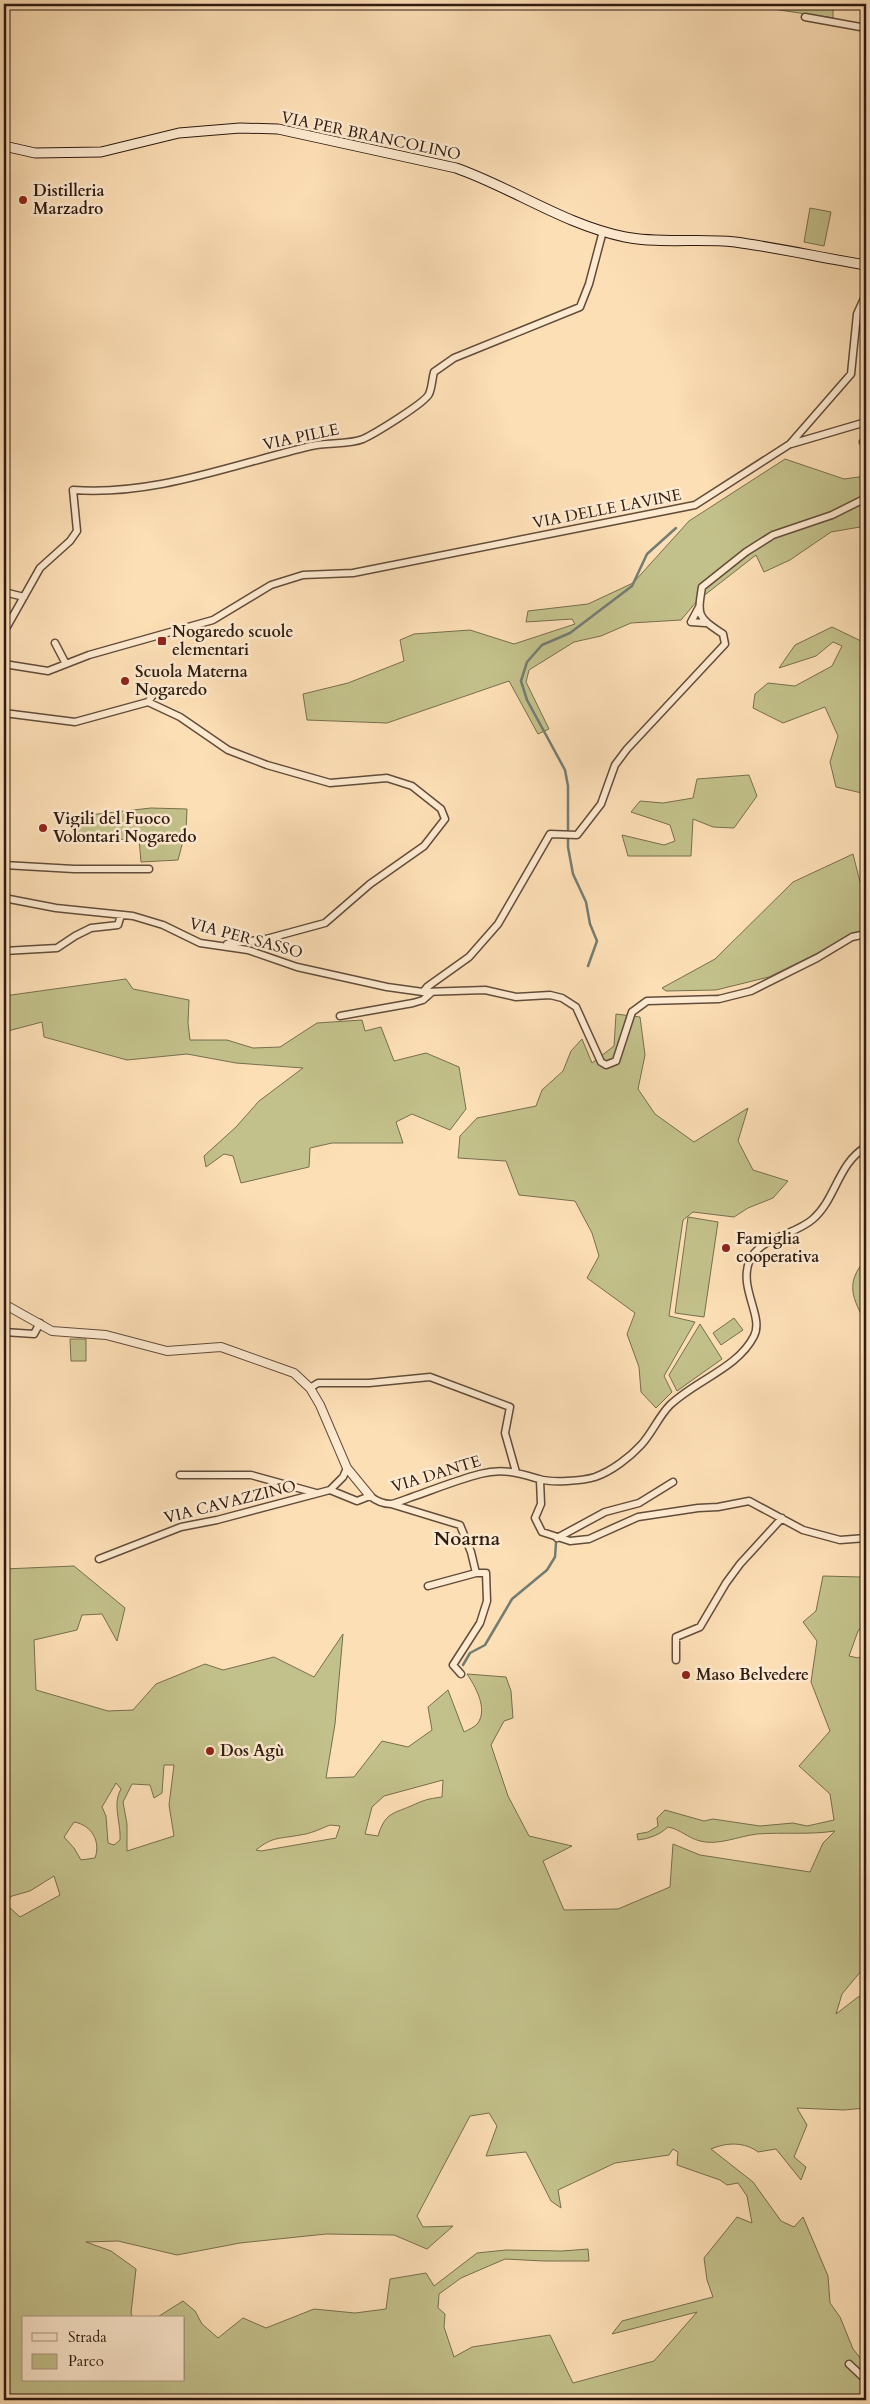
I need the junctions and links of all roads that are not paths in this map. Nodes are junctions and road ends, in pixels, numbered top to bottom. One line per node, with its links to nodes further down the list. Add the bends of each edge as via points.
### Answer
1 (805, 17): 2 (street)
2 (866, 28)
3 (4, 146): 4 (main road, VIA PER BRANCOLINO, via 35,153 101,152 179,133 240,128 278,129 456,168 538,206)
4 (603, 231): 5 (main road, VIA PER BRANCOLINO, via 659,241 734,242); 11 (street, VIA PILLE, via 580,307 454,358 434,372 429,395 417,406 362,439 313,446 154,486 101,492 73,490 77,531 40,568)
5 (866, 265)
6 (866, 294): 8 (street, VIA DELLE LAVINE, via 857,314 851,374)
7 (866, 422): 8 (street)
8 (790, 444): 17 (street, VIA DELLE LAVINE, via 695,505 353,573 303,575 271,584 213,620)
9 (866, 498): 12 (street, via 832,515 773,535 746,552 702,586)
10 (4, 592): 11 (street)
11 (24, 597): 14 (street, VIA PILLE)
12 (699, 608): 13 (street); 13 (street, via 691,622)
13 (705, 623): 29 (street, via 723,634 725,644 627,749 615,765 601,804 577,835 550,834 498,924 469,957)
14 (4, 632)
15 (55, 643): 17 (street)
16 (4, 664): 17 (street, VIA DELLE LAVINE, via 48,671)
17 (66, 664)
18 (153, 695): 19 (street)
19 (148, 702): 20 (street, via 75,722); 26 (street, via 180,717 228,750 267,765 330,783 387,778 412,786 441,809 445,819 424,846 370,884 326,923 266,939)
20 (4, 712)
21 (4, 865): 22 (street)
22 (150, 869)
23 (4, 898): 24 (street, VIA PER SASSO)
24 (121, 915): 26 (street, VIA PER SASSO, via 163,925 185,938); 27 (street, via 118,925 91,928 58,948)
25 (866, 934): 28 (street, VIA PER SASSO, via 852,937 751,991 719,999 647,1001 632,1012 616,1061 606,1065 600,1062 576,1007 562,998 550,995 516,997 485,990)
26 (215, 945): 29 (street, VIA PER SASSO, via 248,950 306,969)
27 (4, 951)
28 (433, 991): 29 (street, VIA PER SASSO); 30 (street, via 423,1000 413,1003)
29 (423, 992)
30 (340, 1016)
31 (866, 1147): 39 (street, VIA DANTE, via 851,1158 814,1218 800,1229 758,1248 749,1262 746,1281 757,1321 756,1333 750,1343 670,1405 641,1445 617,1465 582,1480)
32 (4, 1304): 33 (street)
33 (40, 1323): 34 (street, via 34,1334); 35 (street, via 52,1331 106,1335 167,1351 221,1348 294,1372)
34 (4, 1332)
35 (310, 1388): 36 (street); 37 (street, via 318,1383 430,1378 510,1407 505,1433)
36 (347, 1468): 41 (street); 43 (street)
37 (516, 1472): 39 (street, VIA DANTE); 44 (street, VIA DANTE, via 490,1471)
38 (180, 1475): 42 (street, via 251,1475)
39 (540, 1480): 46 (street, via 541,1504 535,1518 542,1532)
40 (674, 1482): 46 (street, via 639,1503 605,1512)
41 (330, 1490): 42 (street, VIA CAVAZZINO); 43 (street, via 357,1500)
42 (317, 1493): 48 (street, VIA CAVAZZINO, via 180,1527)
43 (370, 1496): 44 (street, VIA DANTE)
44 (390, 1504): 49 (street, via 460,1525)
45 (782, 1518): 46 (street, via 749,1501 638,1517 589,1538 570,1541); 47 (street, via 803,1530 840,1540); 51 (street, via 730,1576 700,1627 676,1637)
46 (557, 1538)
47 (866, 1538)
48 (99, 1559)
49 (476, 1573): 50 (street); 52 (street, via 486,1573 487,1601 480,1623 453,1665)
50 (428, 1586)
51 (676, 1660)
52 (461, 1674)
53 (849, 2364): 54 (street)
54 (866, 2380)

